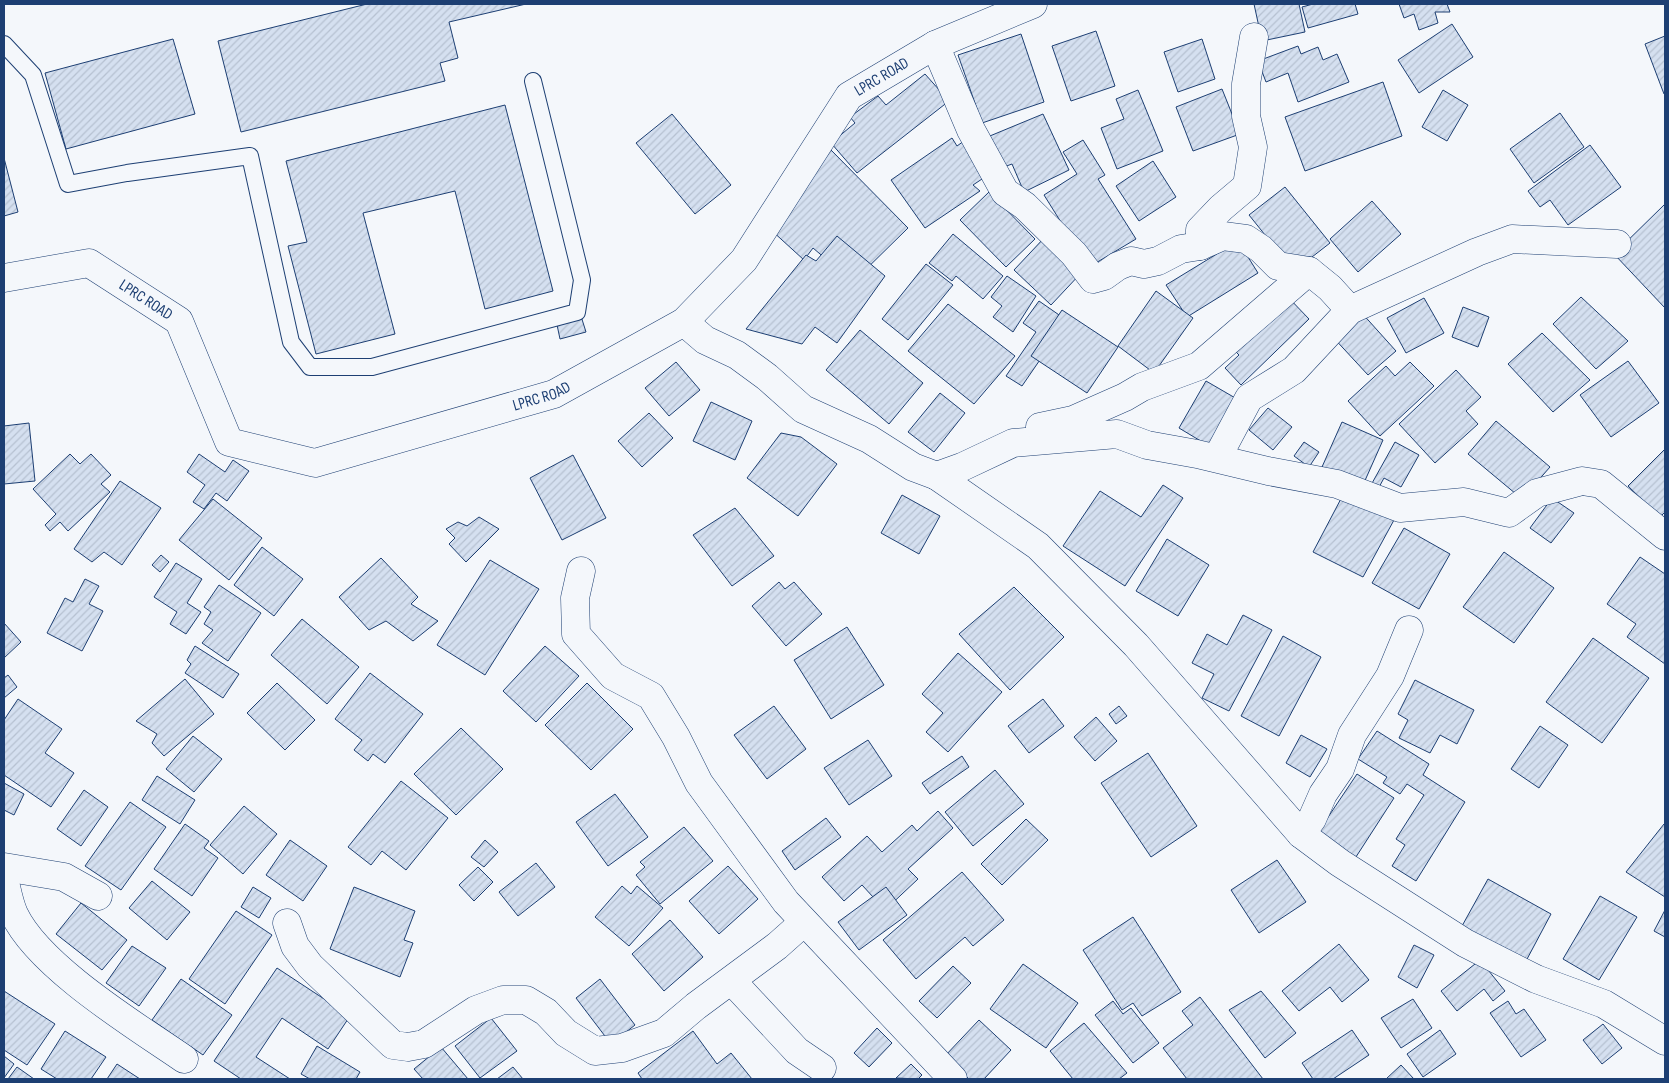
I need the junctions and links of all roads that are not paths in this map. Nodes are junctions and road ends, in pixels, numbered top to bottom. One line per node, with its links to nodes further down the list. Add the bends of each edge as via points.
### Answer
1 (1033, 4): 4 (street, LPRC ROAD)
2 (1254, 37): 7 (street, via 1246,84 1246,116 1253,147 1247,186 1200,230)
3 (4, 44): 5 (lane, via 34,75 68,184 250,156 291,342 310,367 372,367 577,312 582,280)
4 (935, 45): 7 (street, via 971,130 1005,192 1025,206 1074,254 1094,280 1131,261 1144,264 1158,262 1181,250); 11 (street, LPRC ROAD, via 849,96 744,260)
5 (534, 81)
6 (1617, 244): 10 (street, via 1512,239)
7 (1200, 246): 8 (street, via 1223,236 1246,239 1278,266)
8 (1309, 271): 10 (street); 13 (street, via 1199,366 1142,387 1073,420 992,438 976,449)
9 (4, 278): 11 (street, LPRC ROAD, via 89,263 179,321 229,442 315,463 554,394)
10 (1350, 310): 12 (street, via 1294,370 1249,398)
11 (684, 322): 14 (street, via 705,340 736,354 803,409 869,439 913,468)
12 (1217, 458): 13 (street, via 1147,445 1117,434 1013,444); 15 (street, via 1338,484 1400,508 1464,502 1509,513 1549,488 1582,481 1601,484)
13 (962, 468): 14 (street)
14 (937, 476): 18 (street, via 1038,546 1136,645)
15 (1665, 536)
16 (581, 571): 22 (street, via 575,598 576,634 613,676 651,696 699,783)
17 (1409, 630): 18 (street, via 1390,676 1352,735 1340,769)
18 (1301, 834): 25 (street, via 1340,863 1466,943 1536,979 1604,1004)
19 (4, 867): 21 (street, via 64,877)
20 (4, 878): 26 (street, via 14,914 30,938 59,969)
21 (98, 896)
22 (804, 922): 24 (street); 28 (street)
23 (287, 923): 24 (street, via 295,946 310,966 393,1045 408,1047 424,1044 476,1010 503,1000 526,1000 546,1012 566,1033 595,1051 622,1048 664,1033)
24 (732, 981): 27 (street, via 797,1051)
25 (1665, 1041)
26 (184, 1059)
27 (822, 1068)
28 (953, 1079)

